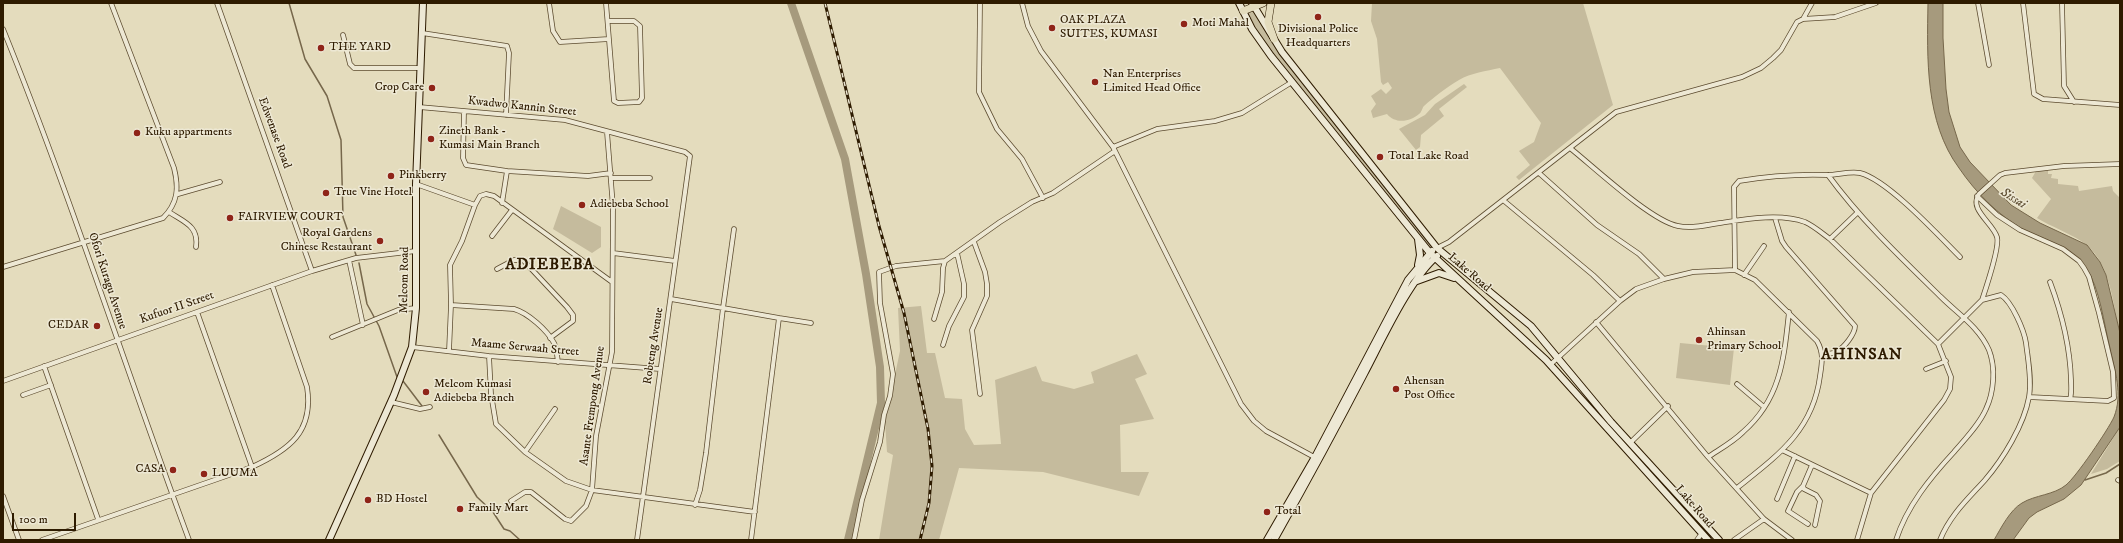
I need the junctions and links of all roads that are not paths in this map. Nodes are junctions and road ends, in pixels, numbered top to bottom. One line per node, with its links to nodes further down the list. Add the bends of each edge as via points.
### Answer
1 (111, 3): 47 (street, via 174,168)
2 (217, 3): 79 (street, Edwenase Road)
3 (423, 3): 21 (main road, Melcom Road)
4 (549, 3): 23 (street, via 553,31 560,42)
5 (606, 3): 19 (street)
6 (980, 3): 49 (street, via 979,92 996,129 1022,159)
7 (1022, 3): 35 (street, via 1028,26 1041,51)
8 (1239, 3): 17 (main road, Lake Road)
9 (1263, 3): 16 (highway)
10 (1271, 3): 24 (highway, via 1268,22)
11 (1812, 3): 18 (street)
12 (1876, 3): 18 (street, via 1835,17)
13 (1978, 3): 25 (street)
14 (2023, 3): 28 (street, via 2034,94 2043,99)
15 (2062, 3): 28 (street, via 2064,86)
16 (1252, 5): 17 (highway); 24 (main road, Lake Road)
17 (1243, 11): 27 (main road, Lake Road, via 1271,56)
18 (1803, 19): 34 (street, via 1797,22 1781,50 1760,68 1742,77 1616,112)
19 (608, 21): 23 (street); 23 (street, via 634,21 640,26 642,98 638,102 614,101)
20 (3, 29): 62 (street, Ofori Kuragu Avenue)
21 (422, 33): 26 (main road, Melcom Road); 32 (street, via 507,46 510,53)
22 (344, 35): 26 (street, via 350,64 354,68)
23 (609, 39)
24 (1274, 39): 36 (main road, Lake Road)
25 (1989, 65)
26 (420, 68): 30 (main road, Melcom Road)
27 (1292, 82): 35 (street, via 1242,113 1215,121 1158,128); 38 (main road, Lake Road)
28 (2074, 102): 29 (street)
29 (2120, 105)
30 (419, 107): 31 (street, Kwadwo Kannin Street); 46 (main road, Melcom Road)
31 (464, 111): 32 (street, Kwadwo Kannin Street); 40 (street, via 464,162 470,166)
32 (506, 115): 33 (street, Kwadwo Kannin Street, via 572,121)
33 (607, 132): 37 (street, Kwadwo Kannin Street, via 647,141 685,152); 42 (street, Asante Frempong Avenue)
34 (1570, 148): 41 (street); 57 (street, via 1664,221 1678,226 1694,227)
35 (1114, 149): 49 (street); 135 (street, via 1241,404 1254,421 1266,431)
36 (1363, 155): 38 (street); 66 (main road, Lake Road)
37 (690, 156): 73 (street, Robteng Avenue)
38 (1356, 161): 60 (main road, Lake Road)
39 (2120, 164): 48 (street, via 2018,171 2000,175)
40 (506, 171): 42 (street); 51 (street)
41 (1539, 173): 50 (street); 82 (street, via 1597,225 1639,254)
42 (611, 175): 44 (street); 68 (street, Asante Frempong Avenue)
43 (1828, 175): 55 (street); 57 (street, via 1807,173 1739,181 1734,187); 71 (street, via 1856,173 1872,178 1925,222)
44 (650, 178)
45 (220, 182): 47 (street)
46 (416, 184): 52 (street); 67 (main road, Melcom Road)
47 (178, 194): 54 (street)
48 (1978, 195): 88 (street, via 1976,206 1995,233 1998,244); 124 (street, via 1997,215 2020,230 2063,249 2079,261 2089,277 2113,372 2114,398 2108,401)
49 (1043, 198): 63 (street, via 1000,222)
50 (1504, 200): 66 (street); 89 (street)
51 (502, 203): 52 (street, via 494,196 483,194); 53 (street)
52 (475, 205): 90 (street, via 450,265)
53 (512, 210): 59 (street); 83 (street)
54 (169, 212): 62 (street, via 163,218); 65 (street, via 196,231)
55 (1857, 213): 61 (street); 97 (street)
56 (1775, 218): 57 (street); 61 (street, via 1807,223); 108 (street, via 1786,247 1855,326 1852,336 1837,352)
57 (1735, 221): 78 (street)
58 (734, 230): 92 (street)
59 (492, 236)
60 (1418, 239): 70 (main road, Lake Road); 75 (main road)
61 (1830, 239): 104 (street)
62 (84, 242): 76 (street); 103 (street, Ofori Kuragu Avenue)
63 (974, 242): 69 (street); 121 (street, via 987,284 987,296 972,330)
64 (1764, 246): 80 (street)
65 (196, 247)
66 (1439, 250): 70 (main road); 110 (main road, Lake Road, via 1531,326)
67 (416, 251): 72 (street, Kufuor II Street); 91 (main road, Melcom Road)
68 (613, 253): 73 (street); 83 (street, Asante Frempong Avenue)
69 (957, 253): 74 (street); 105 (street, via 964,292)
70 (1433, 256): 75 (main road); 81 (main road, Lake Road); 84 (main road)
71 (1960, 257)
72 (349, 260): 79 (street, Kufuor II Street); 100 (street)
73 (675, 261): 87 (street, Robteng Avenue)
74 (945, 261): 96 (street, via 942,292); 160 (street, via 896,266 879,272 880,303 893,374 880,442 862,500)
75 (1418, 266): 135 (main road, via 1388,316)
76 (3, 267)
77 (497, 269): 102 (street, via 514,260 523,260 565,304 574,321)
78 (1735, 270): 80 (street); 82 (street, via 1693,272)
79 (312, 271): 86 (street, Kufuor II Street)
80 (1744, 275): 94 (street, via 1762,285)
81 (1457, 279): 84 (main road, via 1439,273); 114 (main road, Lake Road, via 1482,299)
82 (1664, 279): 89 (street, via 1636,289)
83 (612, 282): 113 (street, Asante Frempong Avenue)
84 (1416, 282): 135 (main road)
85 (2050, 282): 124 (street, via 2067,336 2071,372)
86 (272, 285): 93 (street, Kufuor II Street); 137 (street, via 307,386 309,405 303,427 291,444 277,455)
87 (671, 299): 92 (street); 116 (street, Robteng Avenue)
88 (1982, 300): 97 (street); 123 (street, via 2001,295 2017,317 2025,338)
89 (1620, 301): 98 (street)
90 (452, 305): 102 (street, via 517,310 535,322); 107 (street)
91 (416, 308): 100 (street, via 401,309); 106 (main road, Melcom Road)
92 (723, 308): 95 (street); 147 (street, via 706,453)
93 (197, 312): 103 (street, Kufuor II Street); 137 (street)
94 (1789, 312): 108 (street, via 1817,341); 128 (street, via 1781,375)
95 (779, 318): 99 (street); 148 (street)
96 (934, 319)
97 (1966, 319): 104 (street); 169 (street, via 1989,350 1992,363 1992,391 1986,409 1970,434 1914,500)
98 (1596, 322): 110 (street); 126 (street)
99 (811, 323)
100 (363, 325): 101 (street)
101 (332, 337)
102 (550, 338): 112 (street, via 556,349)
103 (116, 339): 115 (street, Kufuor II Street); 142 (street, Ofori Kuragu Avenue)
104 (1938, 344): 111 (street)
105 (943, 345)
106 (412, 347): 107 (street, Maame Serwaah Street); 125 (main road, Melcom Road)
107 (449, 351): 109 (street, Maame Serwaah Street)
108 (1822, 354): 131 (street, via 1819,388 1812,409 1802,429)
109 (489, 356): 112 (street, Maame Serwaah Street); 132 (street, via 496,424)
110 (1557, 358): 114 (street); 130 (main road, Lake Road)
111 (1946, 361): 117 (street); 141 (street, via 1951,378 1950,389 1944,400)
112 (558, 362): 113 (street, Maame Serwaah Street)
113 (610, 364): 116 (street, Maame Serwaah Street); 140 (street, Asante Frempong Avenue, via 596,436)
114 (1550, 365): 153 (main road, Lake Road)
115 (44, 366): 118 (street, Kufuor II Street); 120 (street)
116 (660, 369): 144 (street, Robteng Avenue)
117 (1926, 369)
118 (4, 379)
119 (1737, 384): 128 (street)
120 (50, 385): 122 (street); 149 (street)
121 (980, 394)
122 (23, 396)
123 (2029, 397): 124 (street); 170 (street, via 2016,434 2002,459 1951,518)
124 (2070, 399)
125 (391, 402): 127 (street, via 420,409); 157 (main road, Melcom Road)
126 (1668, 406): 130 (street); 134 (street)
127 (430, 407)
128 (1764, 407): 134 (street, via 1743,433)
129 (555, 408): 132 (street)
130 (1630, 443): 165 (main road, Lake Road)
131 (1784, 451): 133 (street); 139 (street)
132 (525, 452): 140 (street, via 571,484)
133 (1795, 456): 136 (street); 145 (street)
134 (1708, 457): 139 (street)
135 (1317, 458): 161 (main road); 162 (main road)
136 (1812, 464): 138 (street); 141 (street)
137 (252, 467): 142 (street)
138 (1803, 486): 151 (street, via 1797,492 1788,511); 152 (street, via 1820,501)
139 (1737, 488): 150 (street)
140 (592, 490): 144 (street); 146 (street, via 586,506 571,520 565,519 531,492 525,492)
141 (1871, 493): 168 (street)
142 (172, 495): 149 (street); 156 (street, Ofori Kuragu Avenue)
143 (3, 496): 154 (street)
144 (644, 496): 147 (street); 158 (street, Robteng Avenue)
145 (1777, 499)
146 (511, 501)
147 (695, 505): 148 (street)
148 (755, 512): 159 (street)
149 (98, 519): 155 (street)
150 (1764, 519): 166 (street); 167 (street)
151 (1808, 524)
152 (1815, 525)
153 (1702, 533): 163 (street); 164 (main road, Lake Road)
154 (19, 540)
155 (42, 540)
156 (189, 540)
157 (329, 540)
158 (637, 540)
159 (751, 540)
160 (854, 540)
161 (1267, 540)
162 (1274, 540)
163 (1697, 540)
164 (1708, 540)
165 (1719, 540)
166 (1734, 540)
167 (1792, 540)
168 (1857, 540)
169 (1896, 540)
170 (1940, 540)

